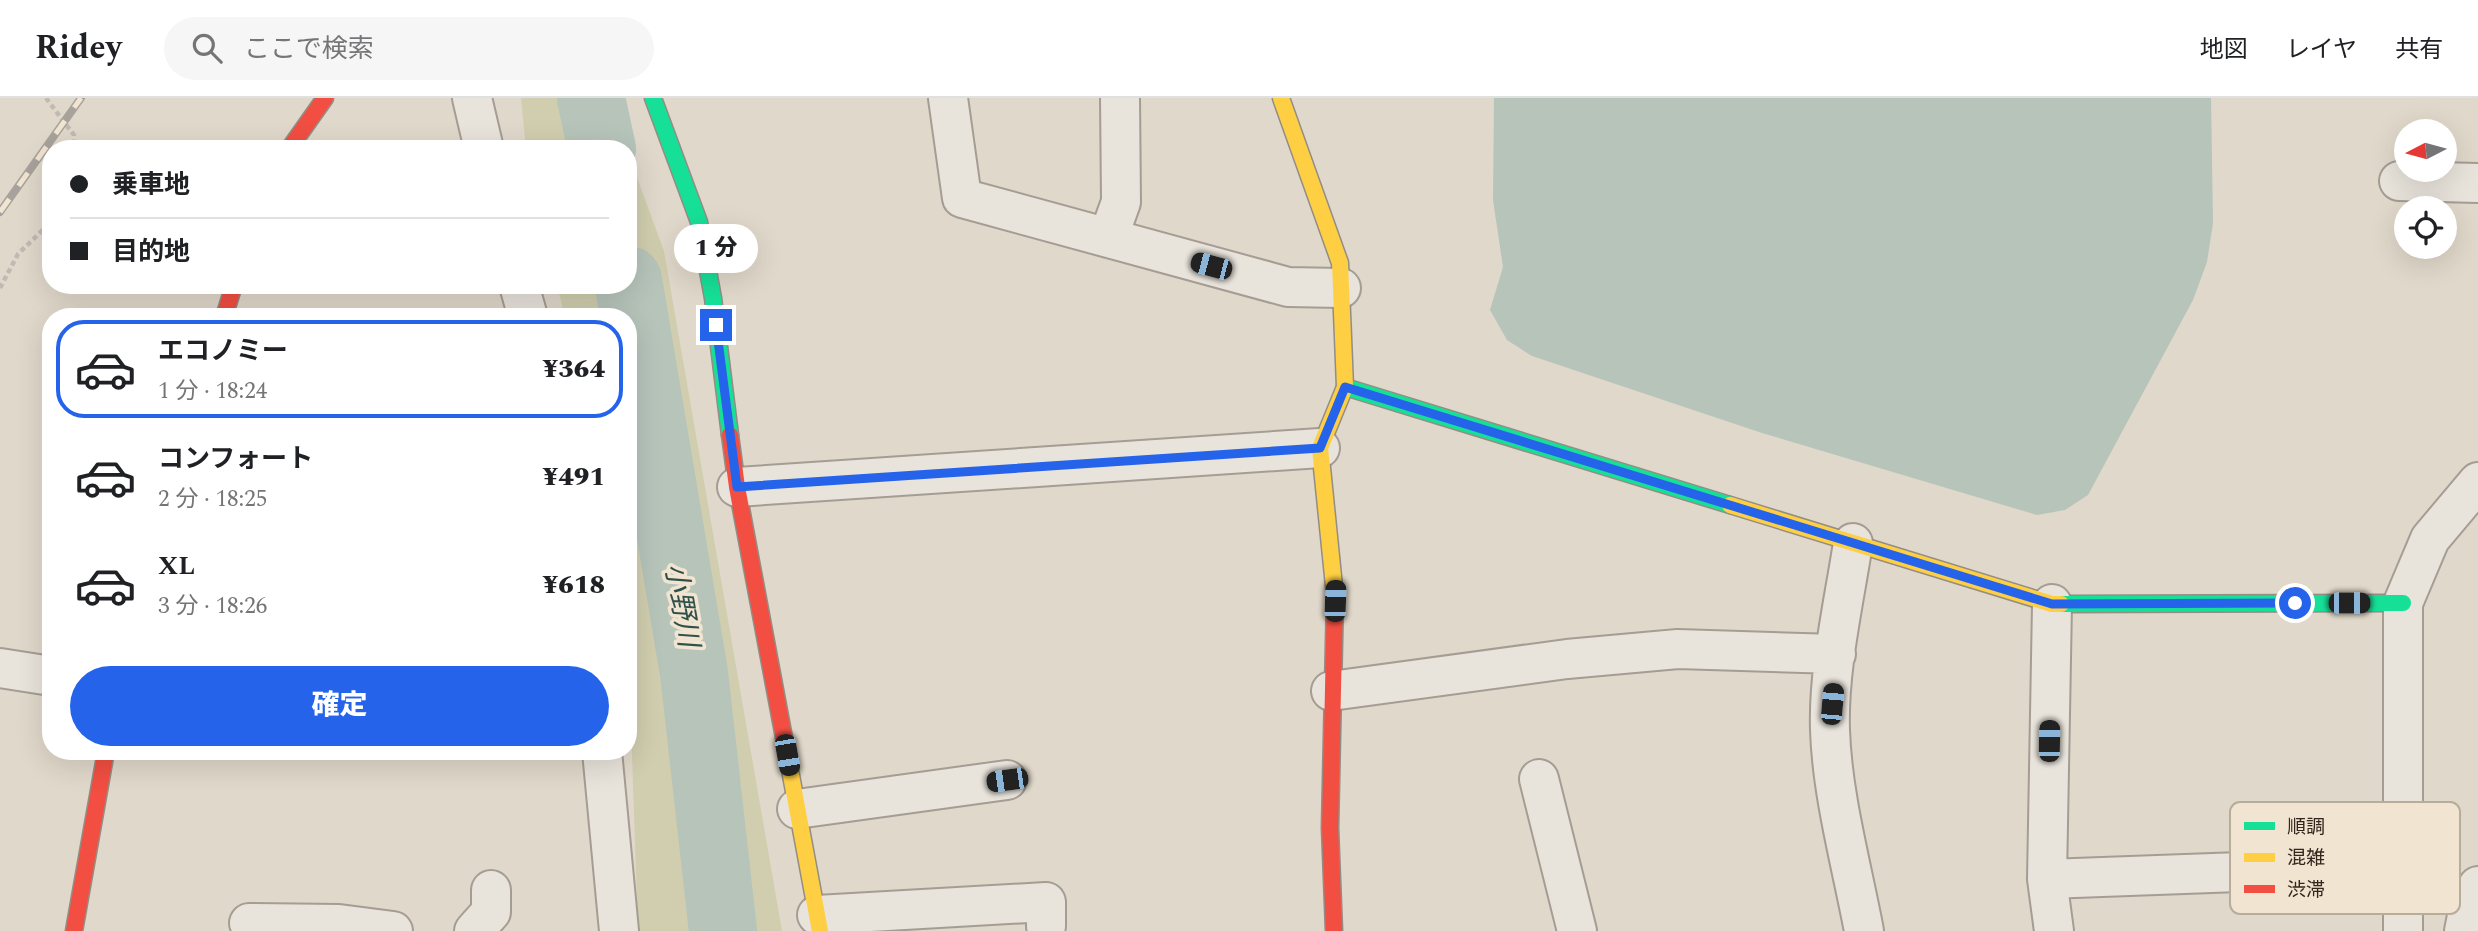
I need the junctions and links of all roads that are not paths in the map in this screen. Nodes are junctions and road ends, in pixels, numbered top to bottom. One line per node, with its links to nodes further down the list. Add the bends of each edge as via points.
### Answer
1 (325, 98): 7 (street)
2 (472, 98): 8 (street)
3 (653, 98): 16 (street, via 699,222)
4 (948, 98): 11 (street, via 962,198)
5 (1120, 98): 11 (street, via 1121,202)
6 (1282, 98): 12 (street, via 1340,262)
7 (295, 140)
8 (482, 140)
9 (2438, 182): 10 (street)
10 (2478, 183)
11 (1108, 238): 12 (street, via 1288,287)
12 (1341, 288): 13 (street)
13 (1345, 387): 14 (street); 17 (street)
14 (1320, 448): 16 (street); 23 (street, via 1335,578)
15 (2478, 482): 18 (street, via 2430,539)
16 (737, 487): 29 (street)
17 (1853, 543): 19 (street); 20 (street)
18 (2403, 603): 19 (street); 28 (street)
19 (2052, 604): 31 (street)
20 (1836, 654): 23 (street, via 1678,649); 43 (street, via 1830,730)
21 (0, 668): 22 (street)
22 (42, 675)
23 (1331, 691): 41 (street)
24 (104, 760): 38 (street)
25 (603, 760): 40 (street)
26 (1539, 779): 42 (street)
27 (1007, 780): 29 (street)
28 (2403, 802)
29 (797, 809): 35 (street)
30 (2230, 872): 31 (street)
31 (2047, 878): 44 (street)
32 (2478, 886): 45 (street)
33 (491, 890): 39 (street, via 491,912)
34 (249, 923): 37 (street)
35 (818, 923): 36 (street, via 1046,902)
36 (1046, 926)
37 (388, 930)
38 (74, 931)
39 (474, 931)
40 (619, 931)
41 (1335, 931)
42 (1577, 931)
43 (1864, 931)
44 (2054, 931)
45 (2464, 931)

